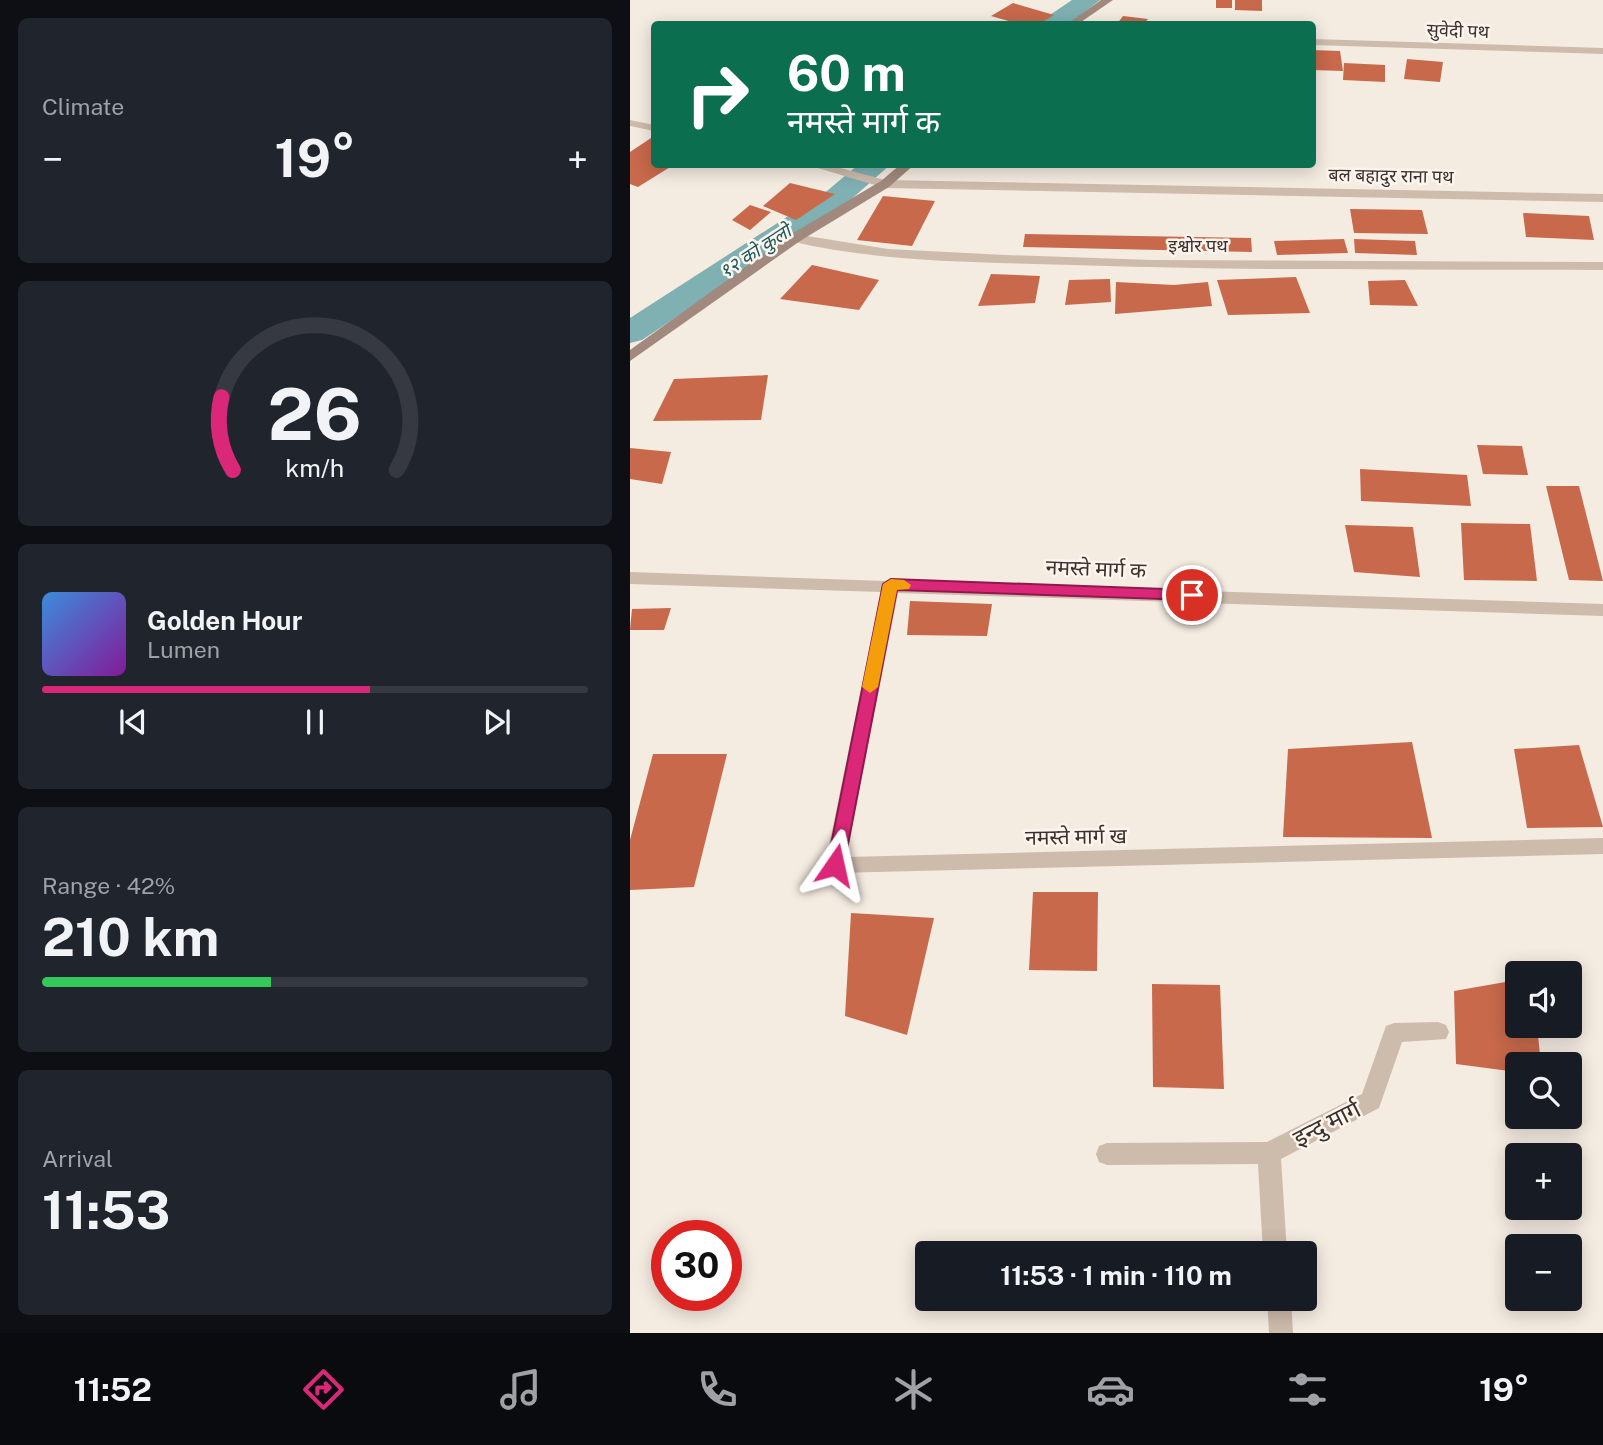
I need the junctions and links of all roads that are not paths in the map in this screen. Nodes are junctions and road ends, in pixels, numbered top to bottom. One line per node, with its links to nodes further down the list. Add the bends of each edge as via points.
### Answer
1 (1108, 0): 2 (street)
2 (1076, 21)
3 (1316, 42): 4 (street, सुवेदी पथ)
4 (1603, 51)
5 (630, 123): 6 (street)
6 (651, 127)
7 (824, 168): 9 (street, बल बहादुर राना पथ)
8 (904, 168): 9 (street)
9 (885, 184): 10 (street, बल बहादुर राना पथ); 11 (street)
10 (1603, 198)
11 (795, 238): 12 (street, इश्वोर पथ, via 888,253 1005,259); 13 (street)
12 (1603, 266)
13 (630, 357)
14 (630, 578): 15 (street, नमस्ते मार्ग क)
15 (891, 584): 16 (street, नमस्ते मार्ग क); 17 (street, नमस्ते मार्ग ख, via 835,865)
16 (1603, 610)
17 (1603, 846)
18 (1438, 1032): 19 (street, इन्दु मार्ग, via 1394,1033 1371,1101)
19 (1269, 1153): 20 (street); 21 (street, इन्दु मार्ग)
20 (1107, 1154)
21 (1274, 1241)
22 (1280, 1311): 23 (street)
23 (1281, 1333)

